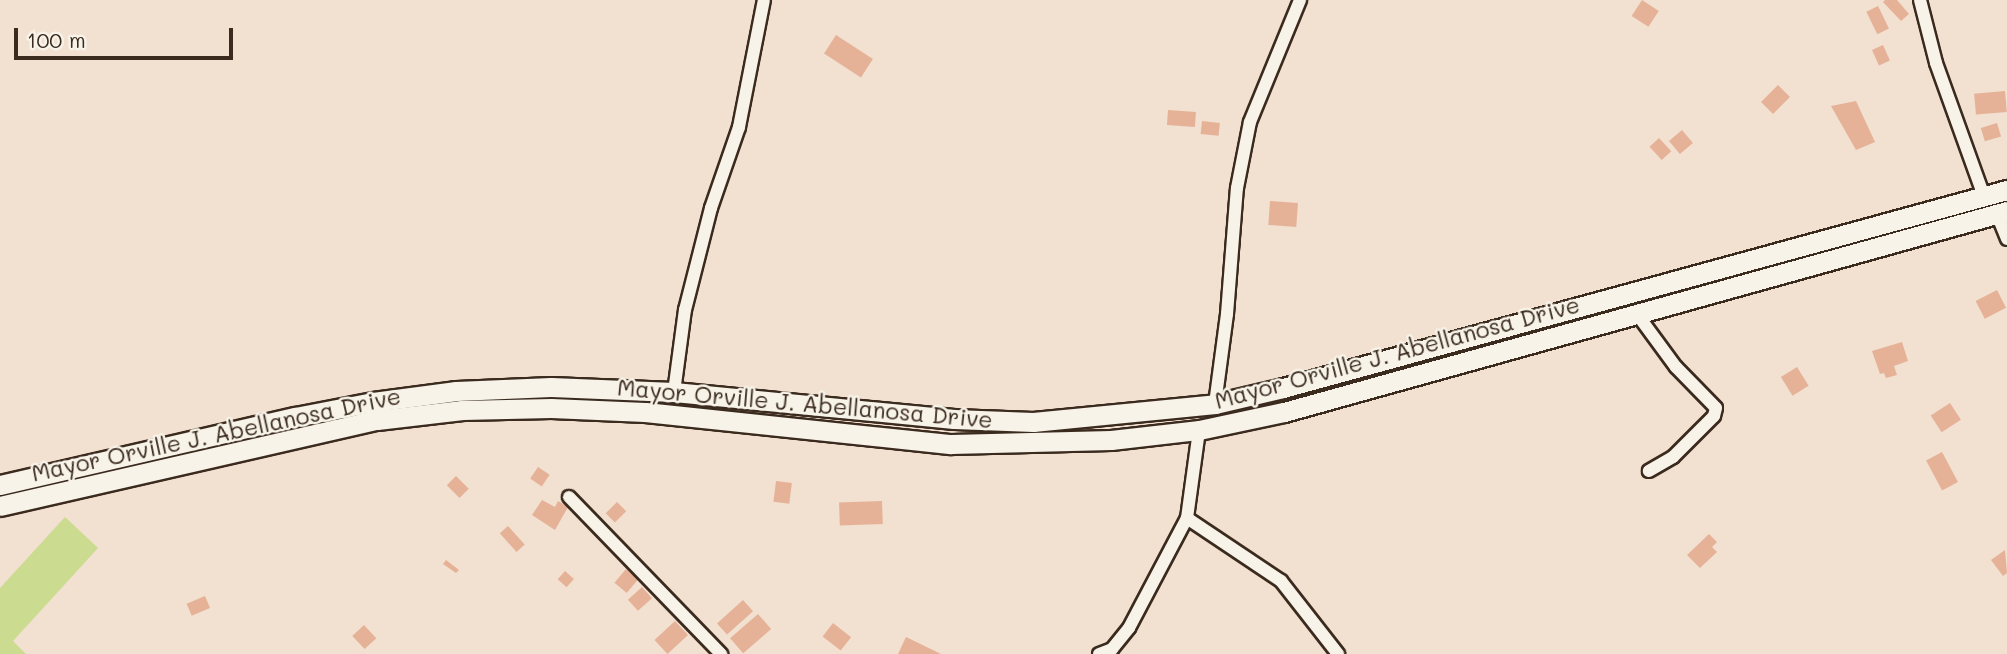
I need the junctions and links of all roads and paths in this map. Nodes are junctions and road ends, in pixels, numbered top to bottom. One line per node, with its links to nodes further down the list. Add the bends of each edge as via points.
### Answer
1 (764, 0): 11 (street, via 739,127 711,208 685,310)
2 (1300, 0): 12 (street, via 1250,122 1237,188)
3 (1920, 0): 5 (street, via 1936,63)
4 (2007, 190): 5 (main road, Mayor Orville J. Abellanosa Drive)
5 (1984, 196): 9 (main road, Mayor Orville J. Abellanosa Drive)
6 (2002, 212): 7 (street); 8 (main road, Mayor Orville J. Abellanosa Drive)
7 (2007, 239)
8 (1637, 314): 10 (main road, Mayor Orville J. Abellanosa Drive); 16 (street, via 1676,367 1716,408 1714,416 1673,457)
9 (1398, 356): 10 (main road); 12 (main road, Mayor Orville J. Abellanosa Drive)
10 (1404, 378): 14 (main road, Mayor Orville J. Abellanosa Drive)
11 (674, 392): 13 (main road, Mayor Orville J. Abellanosa Drive); 17 (main road, Mayor Orville J. Abellanosa Drive, via 551,387 456,391 373,402)
12 (1215, 404): 13 (main road, Mayor Orville J. Abellanosa Drive, via 1033,422)
13 (954, 419): 15 (main road)
14 (1199, 430): 15 (main road, Mayor Orville J. Abellanosa Drive, via 1111,440); 20 (street)
15 (951, 444): 19 (main road, Mayor Orville J. Abellanosa Drive, via 645,412 462,410 377,420)
16 (1649, 471)
17 (0, 485)
18 (569, 497): 21 (street)
19 (0, 506)
20 (1187, 518): 22 (street, via 1129,628 1111,649); 23 (street, via 1281,581)
21 (721, 654)
22 (1099, 654)
23 (1338, 654)

